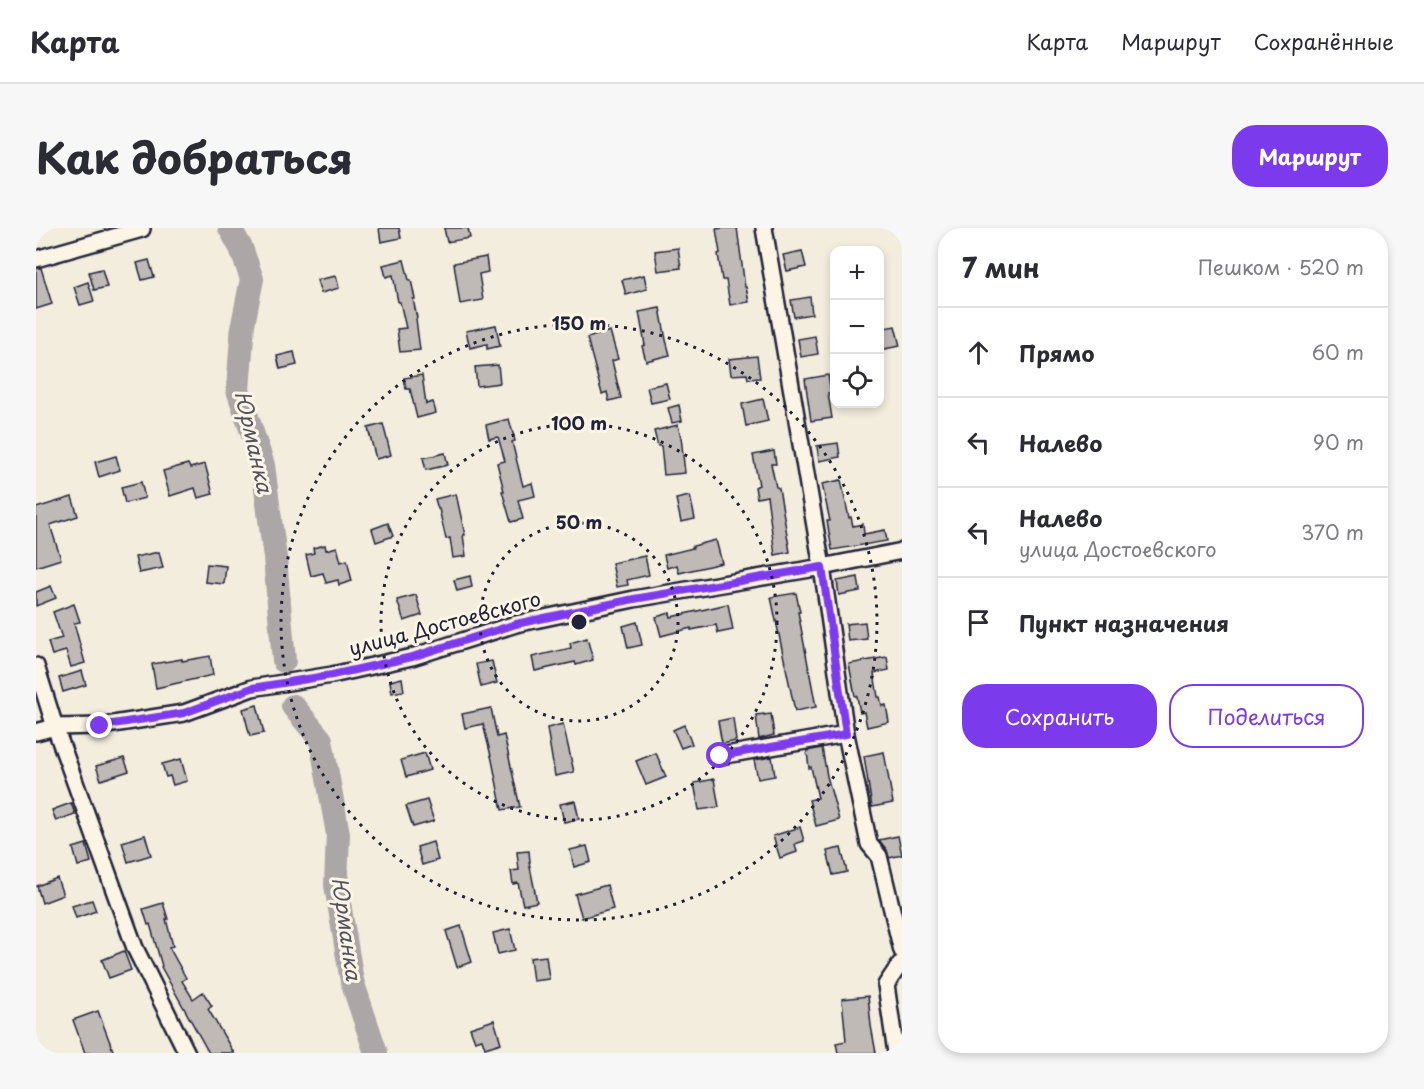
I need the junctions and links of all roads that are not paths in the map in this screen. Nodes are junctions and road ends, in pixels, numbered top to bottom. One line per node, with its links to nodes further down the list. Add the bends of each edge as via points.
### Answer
1 (764, 228): 5 (street)
2 (142, 229): 3 (street)
3 (36, 259)
4 (902, 551): 5 (street, улица Достоевского)
5 (822, 567): 7 (street, улица Достоевского, via 516,624 412,657 252,688 184,713 100,726); 9 (street)
6 (36, 666): 7 (street)
7 (56, 727): 8 (street, улица Достоевского); 12 (street, via 135,948)
8 (36, 732)
9 (846, 734): 10 (street); 11 (street, via 869,844 879,856)
10 (720, 756)
11 (901, 959): 13 (street, via 886,985)
12 (187, 1053)
13 (896, 1053)

